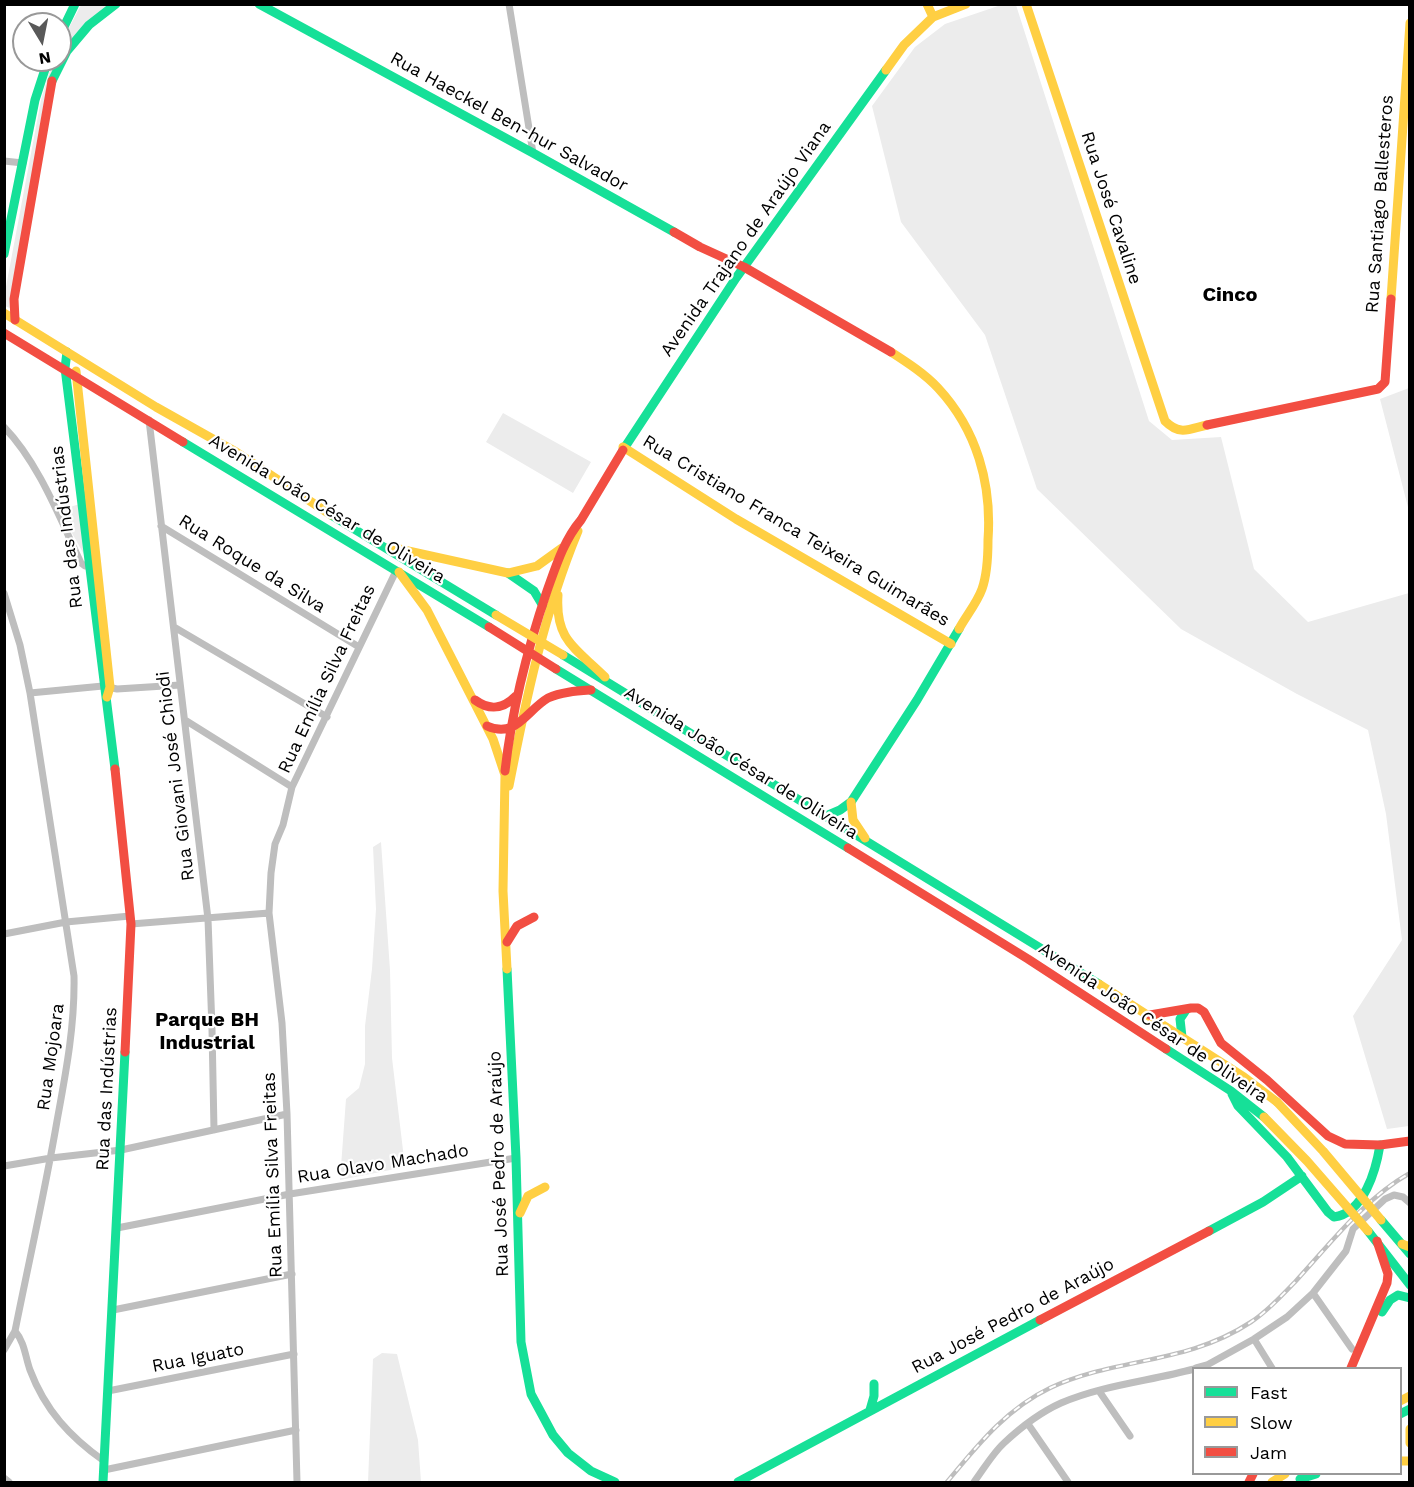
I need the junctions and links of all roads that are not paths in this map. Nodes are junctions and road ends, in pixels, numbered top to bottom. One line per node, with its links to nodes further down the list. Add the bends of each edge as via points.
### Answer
1 (116, 4): 16 (main road, via 89,25 67,51 52,82 14,299)
2 (259, 4): 10 (main road, Rua Haeckel Ben-hur Salvador)
3 (509, 4): 10 (street)
4 (927, 4): 7 (main road)
5 (966, 4): 7 (main road, Avenida Trajano de Araújo Viana)
6 (1026, 4): 22 (main road, Rua José Cavaline, via 1165,421 1180,431)
7 (933, 16): 14 (main road, Avenida Trajano de Araújo Viana, via 897,54)
8 (1410, 23): 22 (main road, Rua Santiago Ballesteros)
9 (44, 72): 12 (main road)
10 (533, 153): 14 (main road, Rua Haeckel Ben-hur Salvador, via 700,247)
11 (4, 161): 12 (street)
12 (23, 164): 13 (main road)
13 (4, 254)
14 (744, 267): 25 (main road, Avenida Trajano de Araújo Viana); 40 (main road, via 918,370 938,388 968,431 987,483 988,548 982,589)
15 (4, 313): 16 (main road, Avenida João César de Oliveira)
16 (15, 320): 18 (main road, Avenida João César de Oliveira)
17 (4, 333): 20 (main road, Avenida João César de Oliveira)
18 (67, 352): 19 (main road, Avenida João César de Oliveira); 20 (main road, Rua das Indústrias)
19 (78, 360): 21 (main road, Rua das Indústrias); 28 (main road, Avenida João César de Oliveira, via 236,452)
20 (64, 368): 21 (main road, Avenida João César de Oliveira); 31 (main road, Rua das Indústrias)
21 (76, 375): 23 (main road, Avenida João César de Oliveira); 31 (main road, Rua das Indústrias)
22 (1383, 386)
23 (149, 420): 27 (street, Rua Giovani José Chiodi); 30 (main road, Avenida João César de Oliveira)
24 (4, 427): 31 (street, via 20,445 45,488 81,563)
25 (623, 447): 26 (main road, Avenida Trajano de Araújo Viana); 40 (main road, Rua Cristiano Franca Teixeira Guimarães, via 736,519)
26 (581, 520): 29 (main road, Avenida Trajano de Araújo Viana); 34 (main road, Avenida Trajano de Araújo Viana)
27 (161, 526): 39 (street, Rua Giovani José Chiodi); 41 (street, Rua Roque da Silva)
28 (382, 546): 30 (main road, via 381,553); 33 (main road, Avenida Trajano de Araújo Viana); 45 (main road, Avenida João César de Oliveira, bridge)
29 (562, 548): 33 (main road, Avenida Trajano de Araújo Viana, via 537,566); 37 (main road, Avenida Trajano de Araújo Viana)
30 (372, 556): 32 (main road, Avenida João César de Oliveira)
31 (93, 566): 44 (main road, Rua das Indústrias)
32 (397, 572): 36 (main road, Avenida João César de Oliveira); 38 (main road, Rua José Pedro de Araújo); 41 (street, Rua Emília Silva Freitas)
33 (508, 573): 37 (main road, via 534,591)
34 (558, 585): 42 (main road, Avenida Trajano de Araújo Viana); 45 (main road, via 557,616 563,633)
35 (4, 593): 47 (street, Rua Mojoara)
36 (442, 599): 38 (main road, via 431,602); 46 (main road, Avenida João César de Oliveira, bridge)
37 (543, 604): 42 (main road); 49 (main road, Avenida Trajano de Araújo Viana)
38 (427, 610): 48 (main road, Rua José Pedro de Araújo)
39 (174, 627): 43 (street, Rua Giovani José Chiodi); 50 (street)
40 (951, 644): 58 (main road)
41 (358, 647): 50 (street, Rua Emília Silva Freitas)
42 (539, 647): 52 (main road, Avenida Trajano de Araújo Viana)
43 (180, 685): 44 (street); 51 (street, Rua Giovani José Chiodi)
44 (106, 687): 47 (street); 65 (main road, Rua das Indústrias)
45 (615, 687): 60 (main road, Avenida João César de Oliveira)
46 (591, 690): 52 (main road, via 553,696); 72 (main road, Avenida João César de Oliveira, via 1028,959)
47 (30, 693): 66 (street, Rua Mojoara)
48 (471, 695): 49 (main road, via 484,706 496,709 510,704); 53 (main road, Rua José Pedro de Araújo)
49 (516, 696): 54 (main road, Avenida Trajano de Araújo Viana)
50 (327, 717): 56 (street, Rua Emília Silva Freitas)
51 (185, 720): 56 (street); 64 (street, Rua Giovani José Chiodi)
52 (522, 720): 54 (main road); 57 (main road, Avenida Trajano de Araújo Viana)
53 (484, 724): 54 (main road, via 492,730); 55 (main road, Rua José Pedro de Araújo)
54 (510, 729): 55 (main road, Avenida Trajano de Araújo Viana)
55 (505, 775): 59 (main road, Rua José Pedro de Araújo)
56 (292, 787): 62 (street, Rua Emília Silva Freitas, via 275,844)
57 (509, 788): 59 (main road, Rua José Pedro de Araújo)
58 (851, 802): 60 (main road); 61 (main road, via 853,820)
59 (505, 805): 68 (main road, Rua José Pedro de Araújo)
60 (825, 816): 61 (main road, Avenida João César de Oliveira)
61 (872, 845): 70 (main road, Avenida João César de Oliveira)
62 (269, 913): 64 (street); 73 (street, Rua Emília Silva Freitas, via 282,1023)
63 (534, 916): 68 (main road, via 515,926)
64 (208, 919): 65 (street); 74 (street, Rua Giovani José Chiodi)
65 (131, 920): 66 (street); 77 (main road, Rua das Indústrias)
66 (66, 922): 67 (street); 78 (street, Rua Mojoara, via 75,976 75,1004)
67 (4, 934)
68 (506, 944): 79 (main road, Rua José Pedro de Araújo)
69 (1186, 1010): 70 (main road); 71 (main road, via 1180,1019); 76 (main road, via 1198,1008 1204,1012 1216,1038 1328,1136 1345,1144)
70 (1150, 1015): 71 (main road, Avenida João César de Oliveira)
71 (1182, 1037): 88 (main road, Avenida João César de Oliveira, bridge, via 1277,1102)
72 (1231, 1090): 81 (main road, via 1238,1106); 87 (main road, Avenida João César de Oliveira, bridge, via 1307,1161)
73 (287, 1114): 74 (street); 83 (street, Rua Emília Silva Freitas)
74 (214, 1130): 77 (street)
75 (1410, 1141): 76 (main road)
76 (1380, 1145): 81 (main road, via 1371,1185 1342,1216 1334,1217 1328,1212)
77 (121, 1150): 78 (street); 86 (main road, Rua das Indústrias)
78 (51, 1158): 80 (street); 95 (street, Rua Mojoara)
79 (516, 1158): 83 (street, Rua Olavo Machado); 85 (main road, Rua José Pedro de Araújo)
80 (4, 1166)
81 (1302, 1176): 108 (main road, Rua José Pedro de Araújo, via 1253,1208)
82 (545, 1187): 85 (main road, via 534,1190 525,1199)
83 (290, 1194): 86 (street, Rua Olavo Machado); 90 (street, Rua Emília Silva Freitas)
84 (1410, 1203): 92 (street, via 1394,1195 1361,1221 1350,1233 1346,1251)
85 (518, 1218): 119 (main road, Rua José Pedro de Araújo, via 521,1342 531,1394 568,1453 591,1471)
86 (117, 1228): 94 (main road, Rua das Indústrias)
87 (1377, 1241): 91 (main road, Avenida João César de Oliveira); 102 (main road, via 1388,1274 1387,1283)
88 (1406, 1245): 89 (main road, Avenida João César de Oliveira)
89 (1410, 1254)
90 (292, 1274): 94 (street); 99 (street, Rua Emília Silva Freitas)
91 (1410, 1285)
92 (1313, 1293): 96 (street); 97 (street)
93 (1410, 1298): 103 (main road, via 1398,1295 1384,1307)
94 (113, 1310): 106 (main road, Rua das Indústrias)
95 (15, 1331): 98 (street, Rua Mojoara); 114 (street, via 22,1340 44,1401)
96 (1254, 1340): 100 (street); 101 (street)
97 (1352, 1349)
98 (4, 1350)
99 (294, 1354): 106 (street, Rua Iguato); 111 (street, Rua Emília Silva Freitas)
100 (1201, 1367)
101 (1271, 1367)
102 (1351, 1367)
103 (1358, 1367)
104 (1192, 1370): 107 (street)
105 (874, 1384): 108 (main road)
106 (108, 1391): 114 (main road, Rua das Indústrias)
107 (1099, 1391): 109 (street, via 1059,1404); 112 (street)
108 (870, 1410): 120 (main road, Rua José Pedro de Araújo)
109 (1028, 1424): 121 (street, via 1003,1444); 122 (street)
110 (1410, 1429): 113 (main road)
111 (296, 1430): 114 (street); 118 (street, Rua Emília Silva Freitas)
112 (1130, 1436)
113 (1410, 1443)
114 (104, 1465): 117 (main road, Rua das Indústrias)
115 (4, 1478): 116 (street)
116 (9, 1482)
117 (103, 1482)
118 (297, 1482)
119 (615, 1482)
120 (738, 1482)
121 (975, 1482)
122 (1068, 1482)

